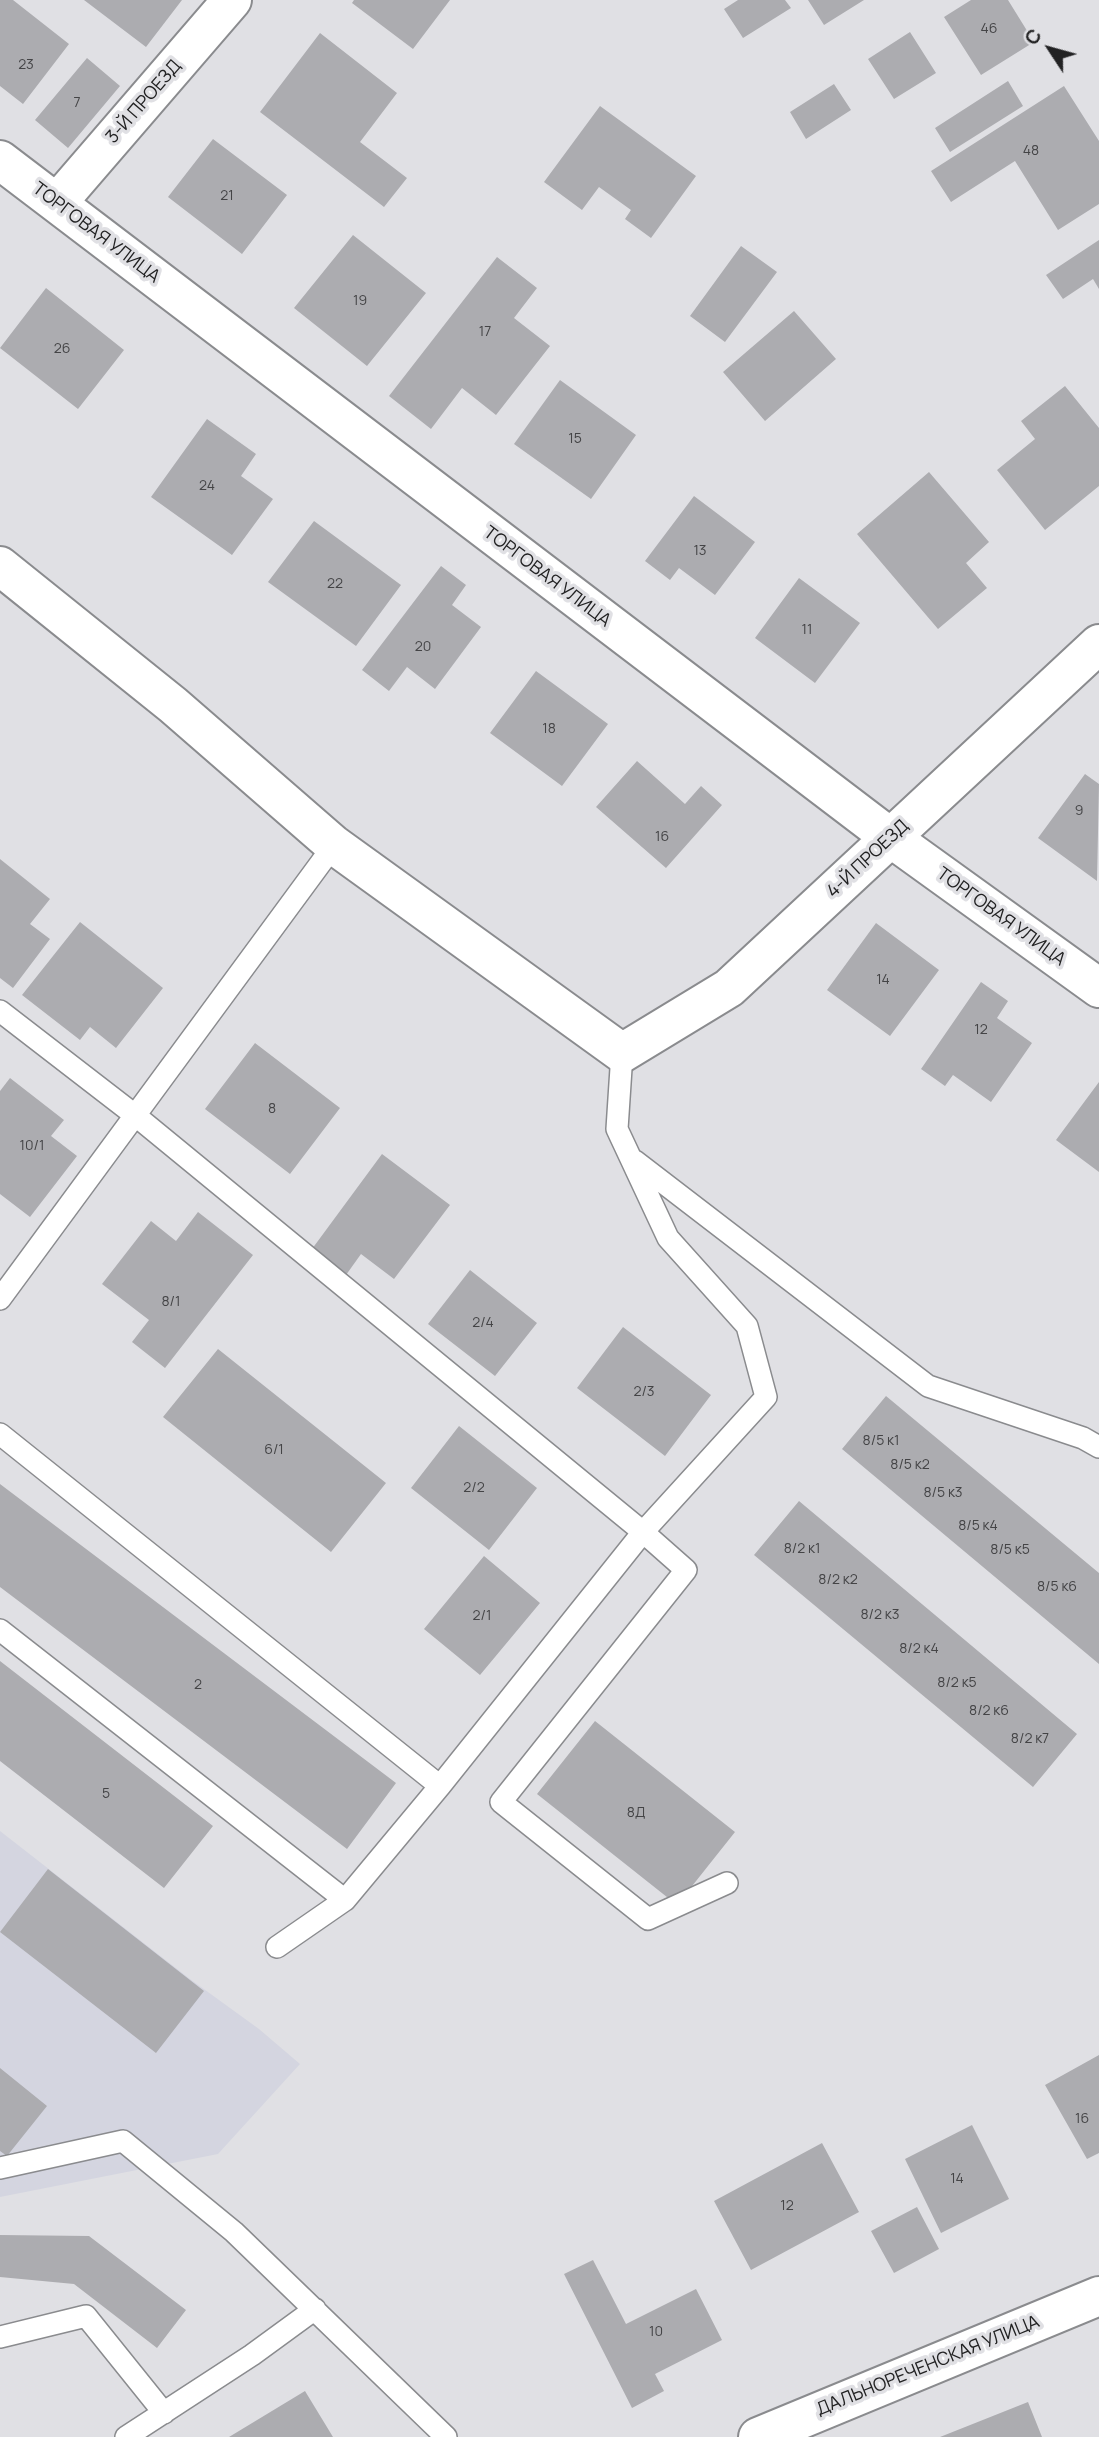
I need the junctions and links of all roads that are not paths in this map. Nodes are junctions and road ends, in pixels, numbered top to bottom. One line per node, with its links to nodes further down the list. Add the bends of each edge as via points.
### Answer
1 (232, 0): 3 (street, 3-Й ПРОЕЗД)
2 (0, 160): 3 (street, ТОРГОВАЯ УЛИЦА)
3 (57, 203): 6 (street, ТОРГОВАЯ УЛИЦА)
4 (0, 566): 7 (street, via 173,705)
5 (1099, 644): 6 (street, 4-Й ПРОЕЗД)
6 (891, 838): 8 (street, ТОРГОВАЯ УЛИЦА); 10 (street, 4-Й ПРОЕЗД, via 729,988)
7 (334, 845): 10 (street); 11 (lane)
8 (1099, 988)
9 (0, 1012): 11 (lane)
10 (622, 1053): 12 (lane, via 617,1129)
11 (136, 1116): 13 (lane); 16 (lane)
12 (631, 1158): 15 (lane, via 928,1385); 16 (lane, via 668,1238 747,1326 766,1397)
13 (0, 1299)
14 (0, 1434): 18 (lane)
15 (1099, 1447)
16 (642, 1532): 18 (lane); 19 (lane, via 685,1570 501,1802 648,1919)
17 (0, 1630): 20 (lane)
18 (440, 1786): 20 (lane)
19 (727, 1883)
20 (345, 1900): 21 (lane)
21 (277, 1947)
22 (0, 2168): 24 (lane, via 123,2141 234,2232)
23 (1099, 2296): 29 (street, ДАЛЬНОРЕЧЕНСКАЯ УЛИЦА)
24 (315, 2309): 26 (lane); 28 (lane)
25 (0, 2337): 26 (lane, via 86,2316)
26 (164, 2413): 27 (lane)
27 (126, 2437)
28 (446, 2437)
29 (758, 2437)

